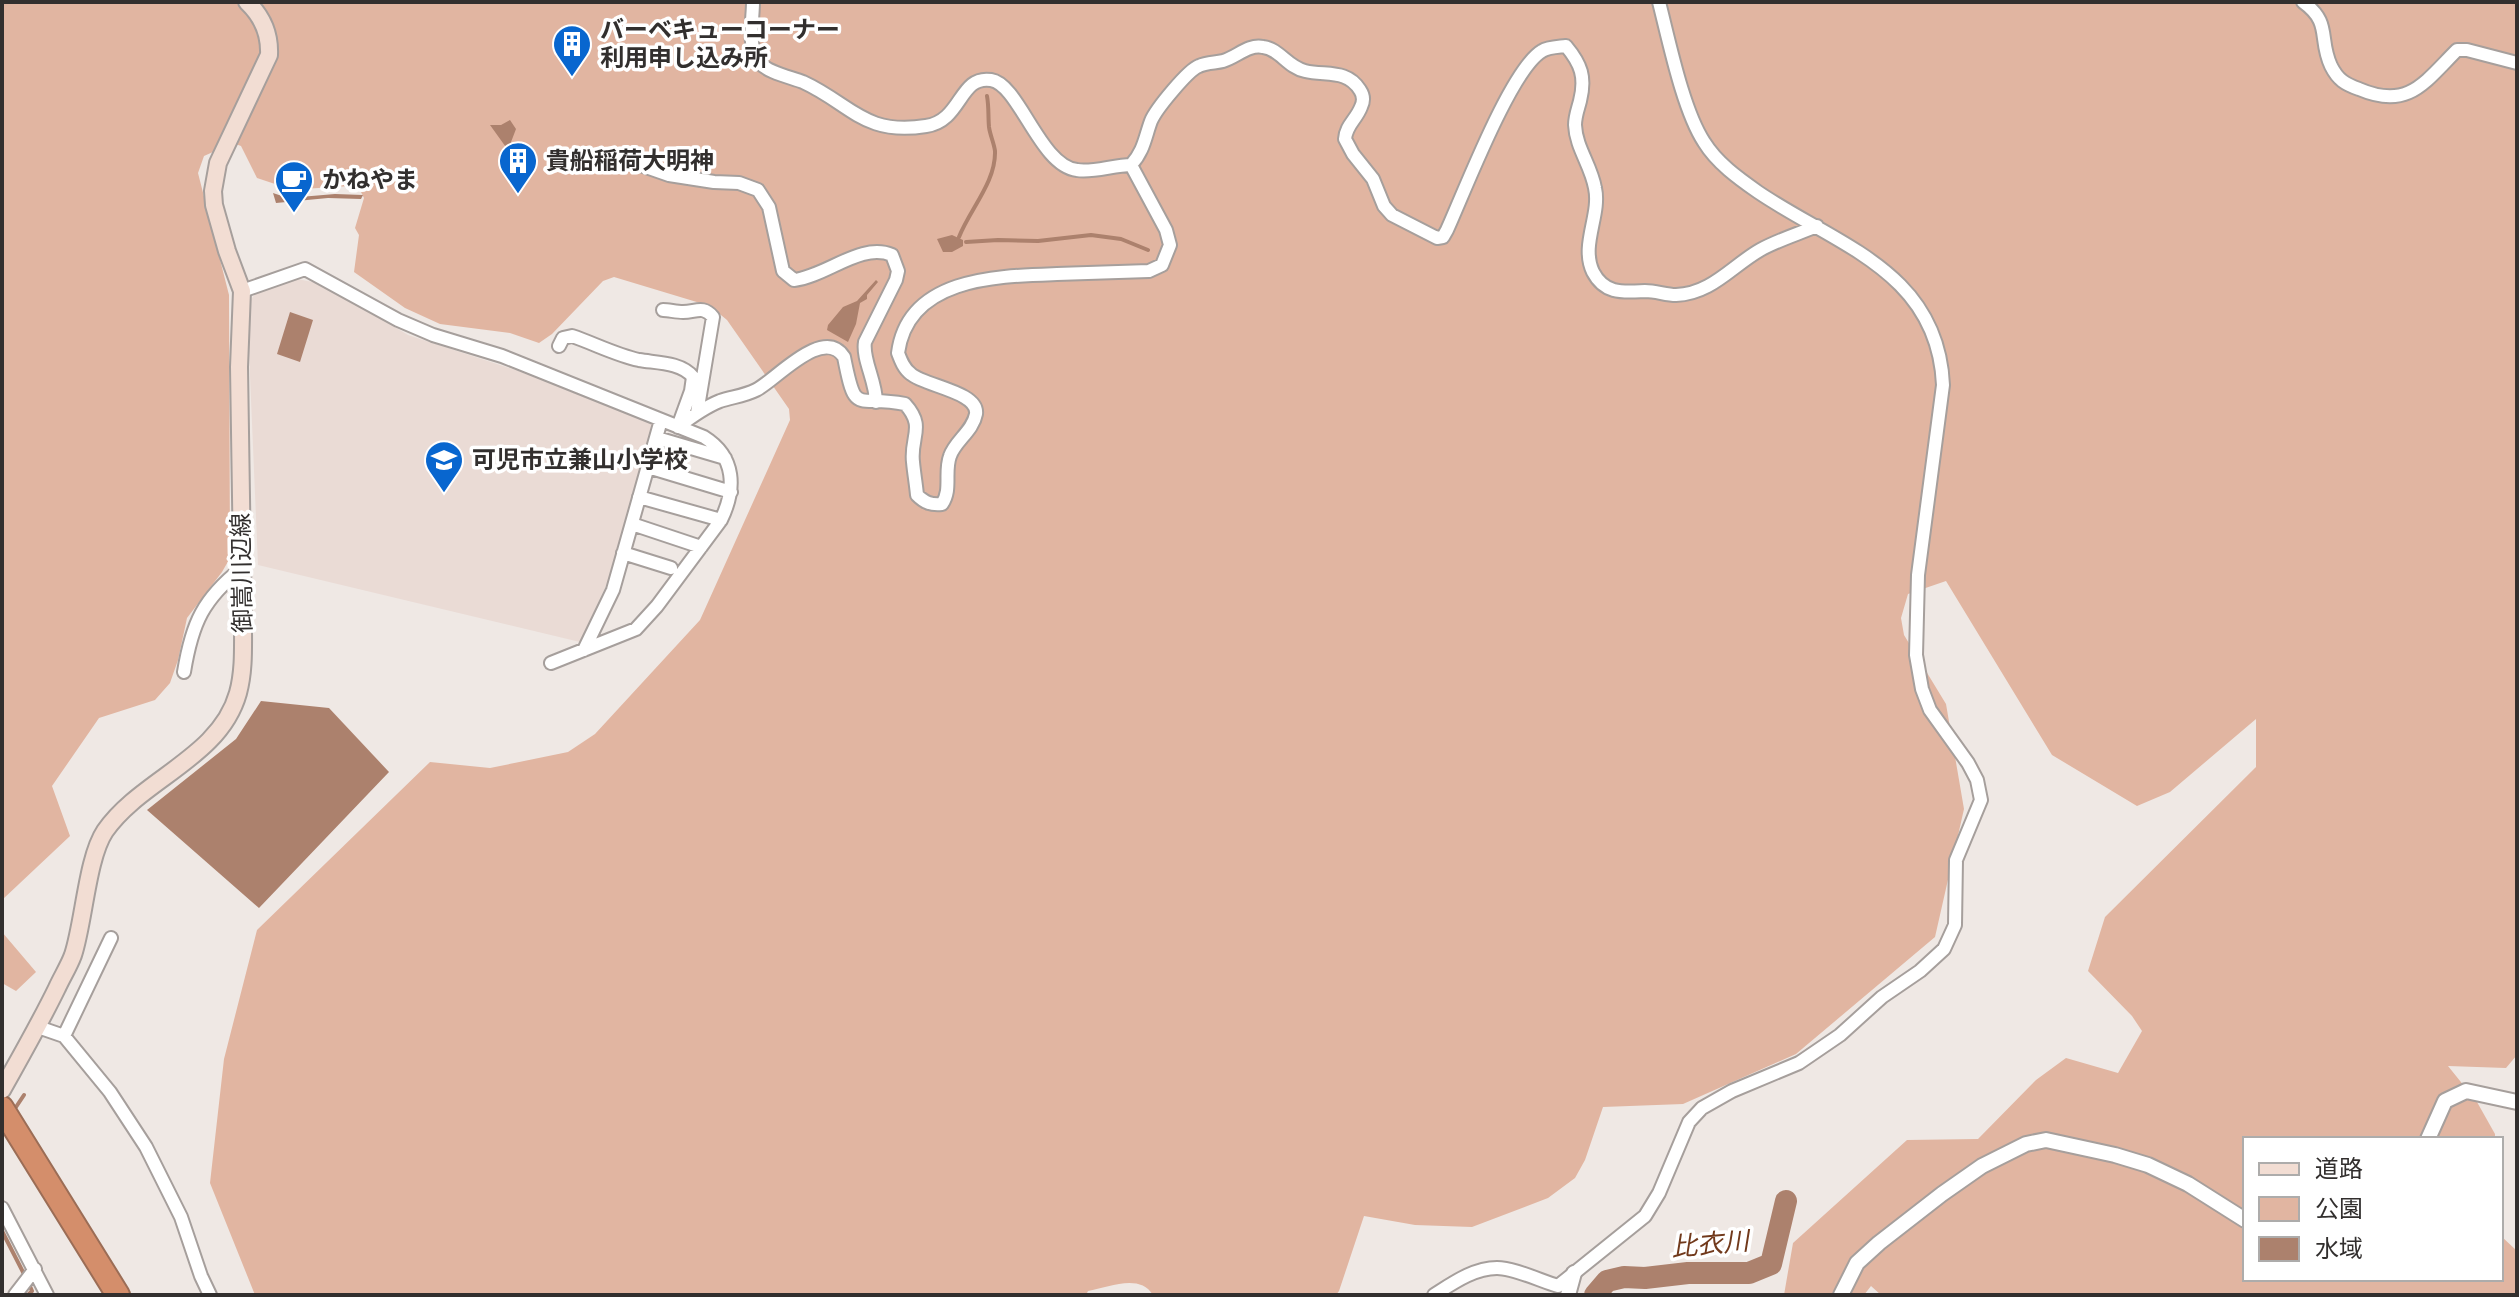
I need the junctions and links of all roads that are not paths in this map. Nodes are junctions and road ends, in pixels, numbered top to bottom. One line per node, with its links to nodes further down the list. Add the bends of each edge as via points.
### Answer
1 (247, 2): 9 (main road, 御嵩川辺線, via 265,25 269,55 218,163 213,191)
2 (753, 2): 7 (street, via 752,42 762,65 822,92 859,118 885,127 926,127 951,115 969,85 990,79 1013,98 1063,165 1074,171)
3 (1659, 2): 8 (street, via 1704,143 1733,175)
4 (2303, 2): 5 (street, via 2323,25 2324,49 2341,82 2374,96 2401,97 2457,50)
5 (2517, 63)
6 (626, 160): 12 (street, via 669,175 758,190 769,207 783,271 794,280 865,252 892,255 896,280 864,349)
7 (1131, 165): 8 (street, via 1160,104 1191,71 1265,47 1295,68 1345,76 1358,86 1363,105 1345,139 1353,154 1392,215 1443,237 1525,66 1543,49 1566,46 1579,61 1584,86 1576,139 1595,188 1589,255 1603,286 1619,293 1676,295 1703,288 1760,250); 12 (street, via 1166,230 1170,245 1162,265 1149,271 970,281 919,308 905,326 898,353 909,373 966,397 976,414 951,452 942,504 917,495 914,414 905,404)
8 (1817, 226): 41 (street, via 1894,277 1932,331 1942,366 1918,575 1916,655 1930,710 1968,763 1981,800 1956,860 1955,925 1944,949 1840,1035 1799,1063 1702,1108 1689,1122 1645,1216)
9 (242, 291): 14 (street, via 305,269 433,335 502,356); 25 (main road, 御嵩川辺線)
10 (663, 310): 13 (street, via 700,308 713,317)
11 (559, 346): 15 (street, via 572,336 689,372 691,391)
12 (876, 402): 13 (street, via 855,397 842,353 829,347 803,355 760,388)
13 (697, 413): 15 (street)
14 (661, 420): 15 (street); 16 (street)
15 (678, 427): 17 (street, via 712,442)
16 (657, 438): 17 (street); 18 (street)
17 (725, 458): 19 (street)
18 (648, 467): 19 (street); 20 (street)
19 (731, 492): 21 (street)
20 (639, 497): 21 (street); 22 (street)
21 (721, 520): 23 (street)
22 (632, 524): 23 (street); 24 (street)
23 (701, 547): 27 (street, via 636,629)
24 (623, 553): 26 (street); 27 (street, via 613,590)
25 (242, 568): 29 (street, via 200,612); 31 (main road, 御嵩川辺線, via 243,669 238,695 214,735 131,803 103,834 73,955)
26 (671, 568)
27 (584, 650): 28 (street)
28 (551, 663)
29 (184, 672)
30 (111, 938): 32 (street)
31 (38, 1027): 32 (street); 33 (main road, 御嵩川辺線)
32 (64, 1036): 46 (street, via 146,1147 181,1217)
33 (2, 1090)
34 (2517, 1102): 36 (street, via 2466,1091 2445,1101)
35 (7, 1116): 37 (highway)
36 (2429, 1137)
37 (42, 1175): 44 (highway); 45 (highway)
38 (2, 1208): 40 (street)
39 (2243, 1219): 49 (street, via 2148,1165 2046,1140 1982,1166 1879,1243 1857,1263)
40 (35, 1269): 42 (street); 43 (street)
41 (1574, 1273): 47 (street, via 1558,1286 1499,1268 1482,1270); 48 (street)
42 (15, 1295)
43 (47, 1295)
44 (102, 1295)
45 (118, 1295)
46 (210, 1295)
47 (1434, 1295)
48 (1568, 1295)
49 (1841, 1295)

